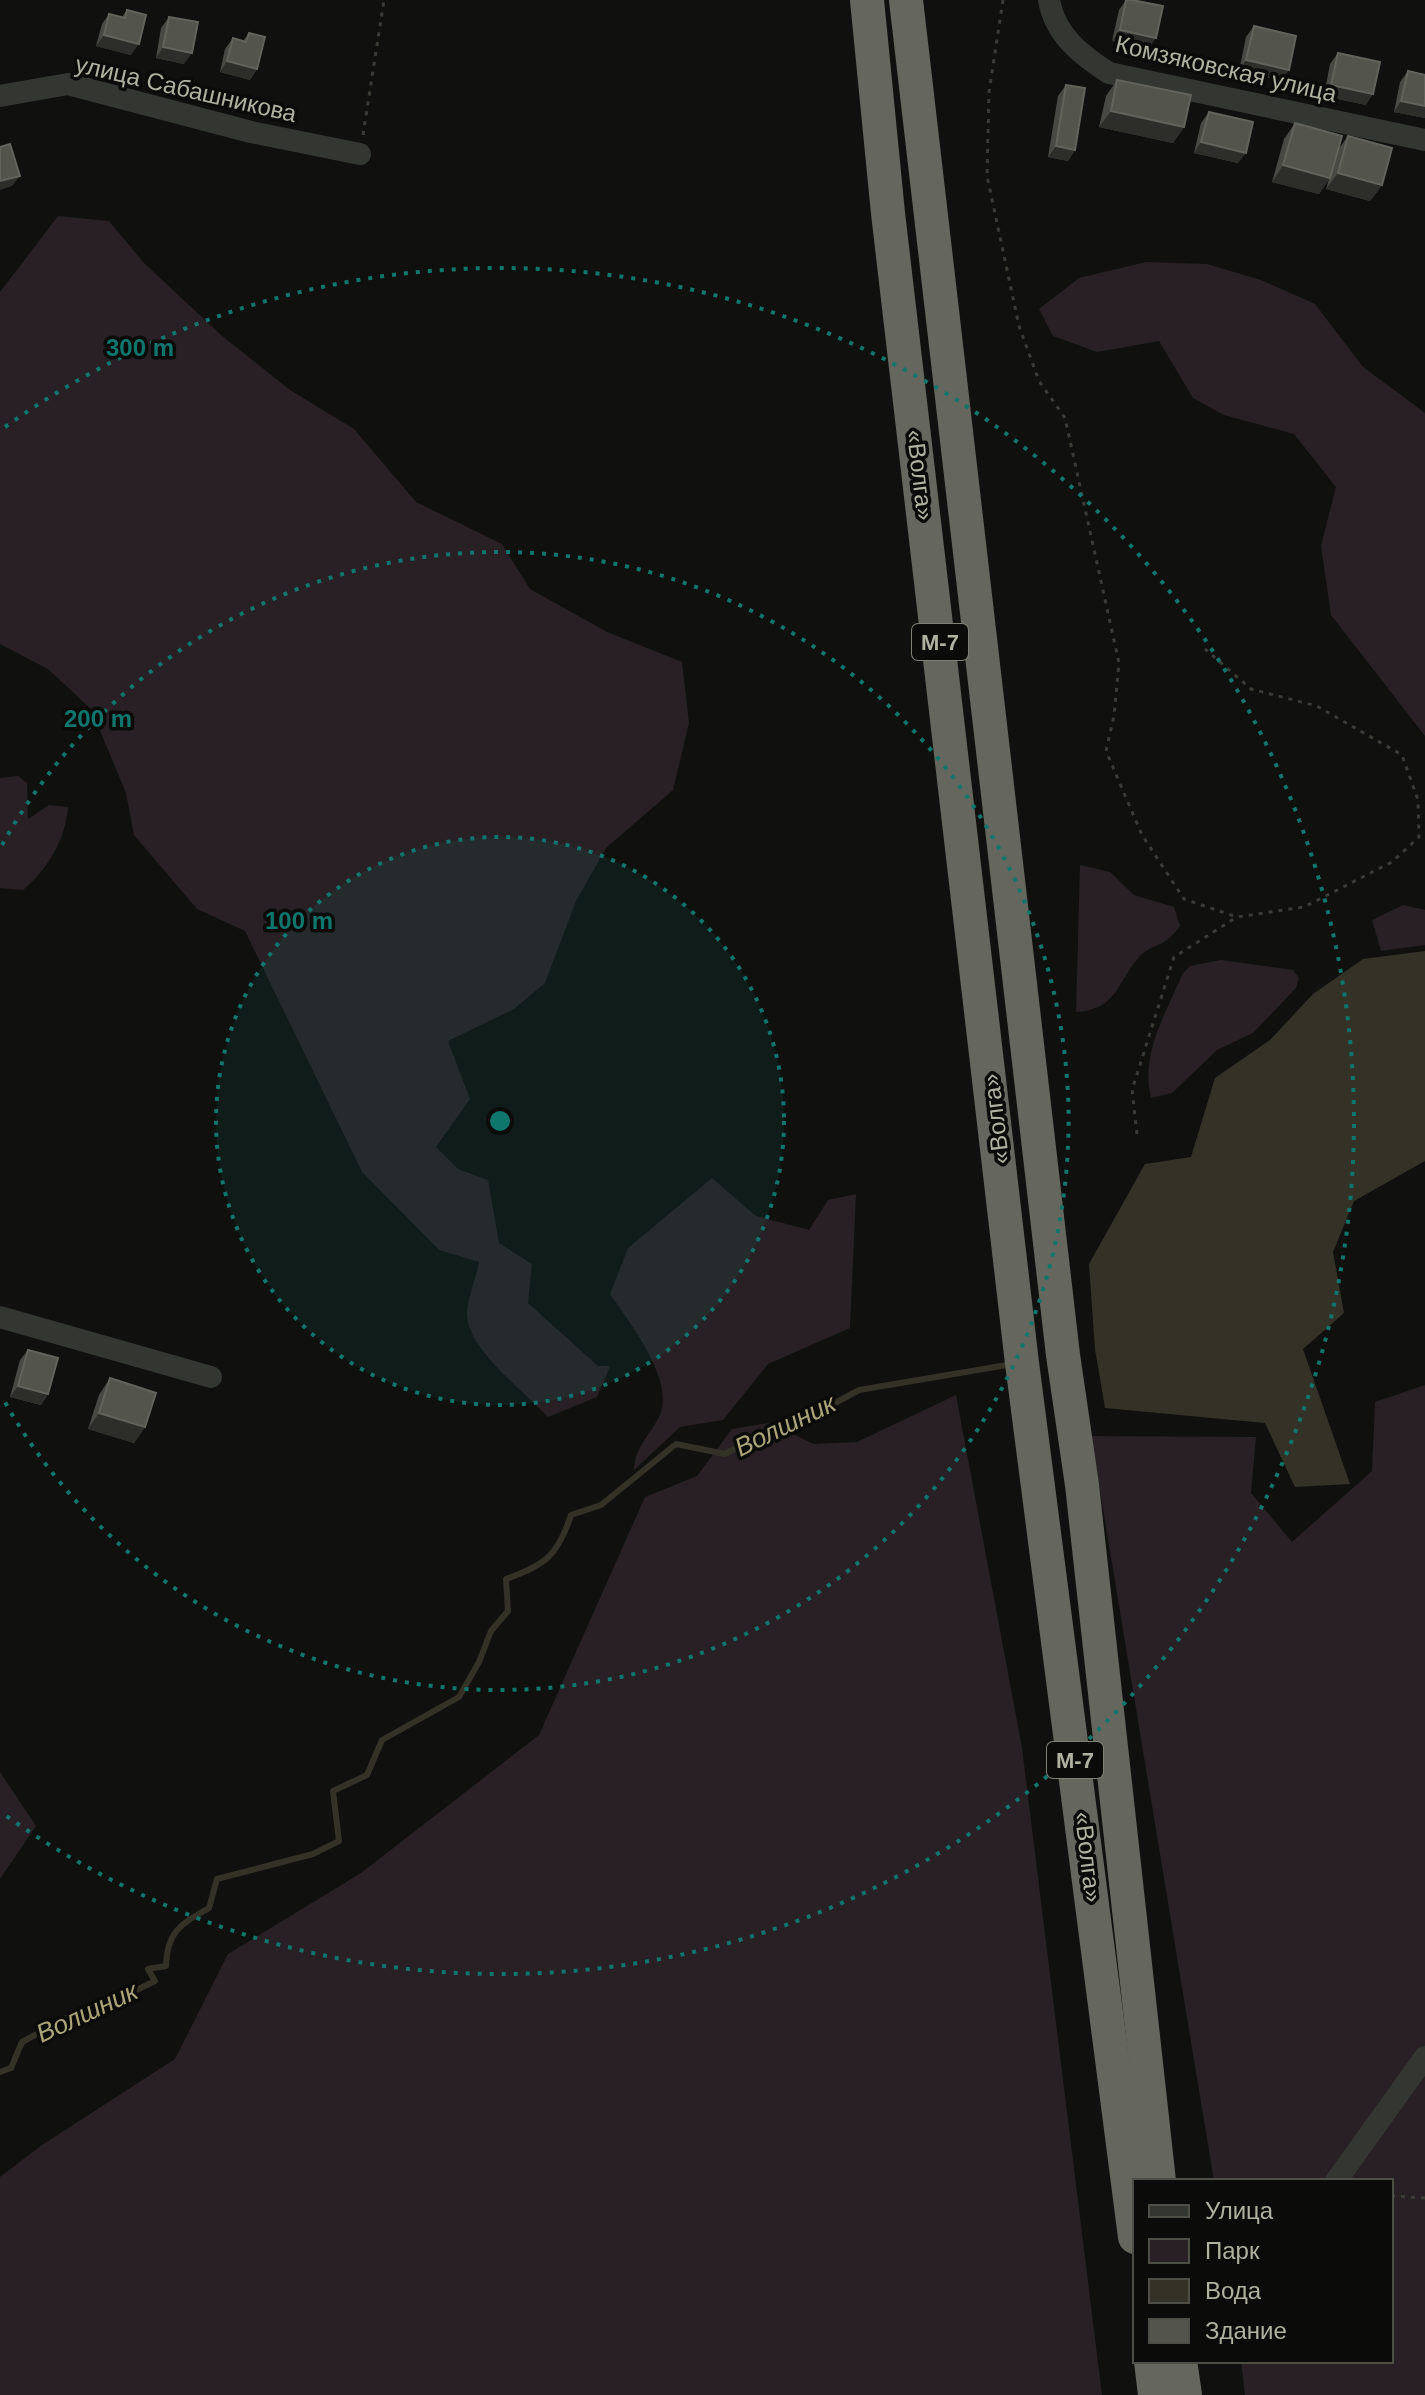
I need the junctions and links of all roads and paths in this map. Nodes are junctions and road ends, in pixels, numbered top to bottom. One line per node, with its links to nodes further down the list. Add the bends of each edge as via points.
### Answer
1 (384, 0): 8 (path)
2 (867, 0): 19 (highway, «Волга» / М-7, via 1022,1363)
3 (906, 0): 15 (highway, «Волга» / М-7)
4 (1003, 0): 10 (path, via 993,45 987,176 1019,326 1039,381 1065,418 1119,663 1106,751 1142,835 1184,899)
5 (1049, 0): 7 (street, Комзяковская улица, via 1075,51 1109,73)
6 (0, 96): 8 (street, улица Сабашникова, via 68,84 251,132)
7 (1425, 140)
8 (360, 154)
9 (1205, 649): 10 (path, via 1251,689 1317,706 1402,755 1418,800 1419,837 1392,862 1304,907)
10 (1237, 917): 11 (path, via 1174,957 1132,1090)
11 (1137, 1134)
12 (0, 1317): 13 (street)
13 (211, 1377)
14 (1425, 2057): 16 (street)
15 (1159, 2179)
16 (1337, 2179)
17 (1393, 2196): 18 (path)
18 (1425, 2198)
19 (1133, 2222)
20 (1151, 2363): 22 (highway)
21 (1180, 2363): 23 (highway)
22 (1155, 2395)
23 (1185, 2395)

